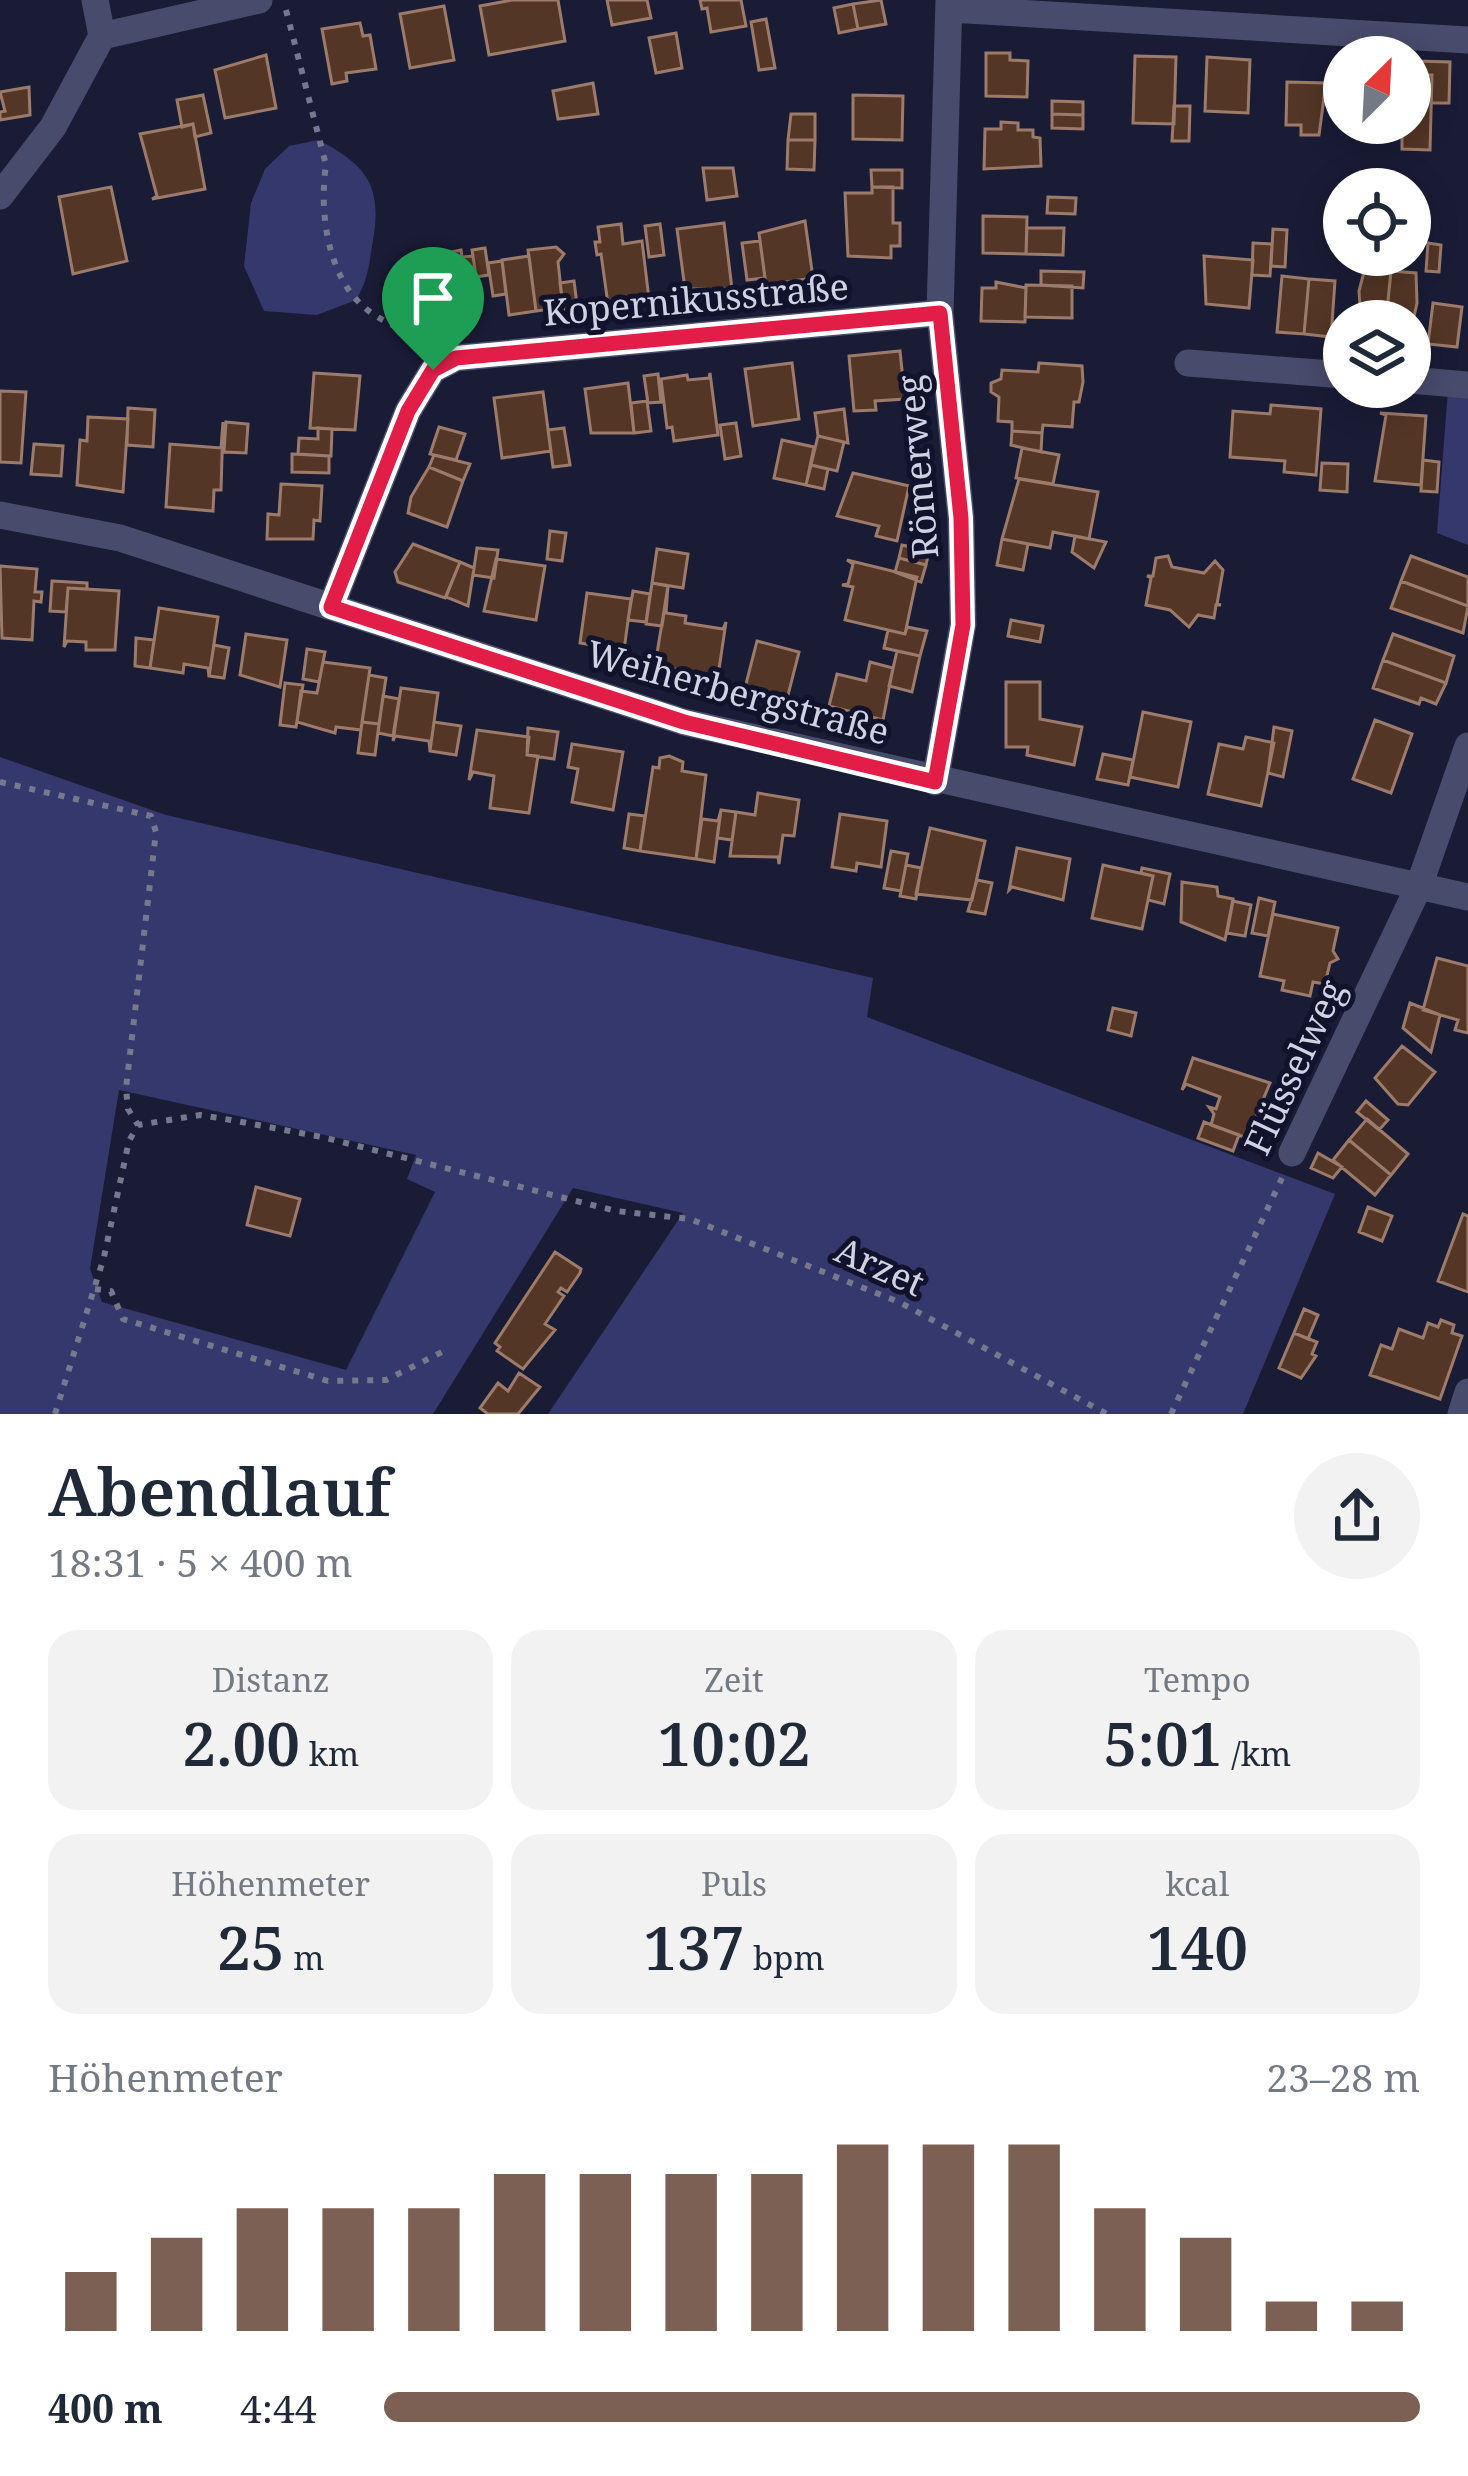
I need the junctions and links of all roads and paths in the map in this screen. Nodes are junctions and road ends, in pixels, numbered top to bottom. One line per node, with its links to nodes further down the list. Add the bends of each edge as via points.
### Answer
1 (95, 0): 5 (street)
2 (259, 0): 5 (street)
3 (285, 0): 10 (path, via 326,165 325,229 336,263 356,300 413,337)
4 (949, 4): 6 (street); 8 (street, Römerweg)
5 (102, 36): 7 (street, via 53,127)
6 (1468, 40)
7 (0, 196)
8 (940, 313): 10 (street, Kopernikusstraße, via 456,358); 18 (street, Römerweg, via 963,625)
9 (1188, 363): 11 (street)
10 (433, 370): 15 (street, via 408,411)
11 (1323, 373)
12 (1431, 382): 13 (street)
13 (1468, 386)
14 (0, 515): 15 (street, Weiherbergstraße, via 120,538)
15 (331, 607): 18 (street, Weiherbergstraße, via 684,722)
16 (1468, 746): 19 (street, Flüsselweg)
17 (0, 782): 21 (path, via 151,816 156,832 126,1088)
18 (935, 782): 19 (street, Weiherbergstraße)
19 (1419, 886): 20 (street, Weiherbergstraße); 22 (street, Flüsselweg)
20 (1468, 897)
21 (138, 1125): 23 (path); 27 (path, Arzet, via 200,1115 231,1120 616,1210 690,1219 899,1302)
22 (1292, 1153): 28 (path, Flüsselweg)
23 (95, 1289): 24 (path, via 111,1292 123,1319 328,1381 386,1380); 26 (path)
24 (442, 1352)
25 (1468, 1392): 29 (street)
26 (56, 1414)
27 (1107, 1414)
28 (1171, 1414)
29 (1461, 1414)

